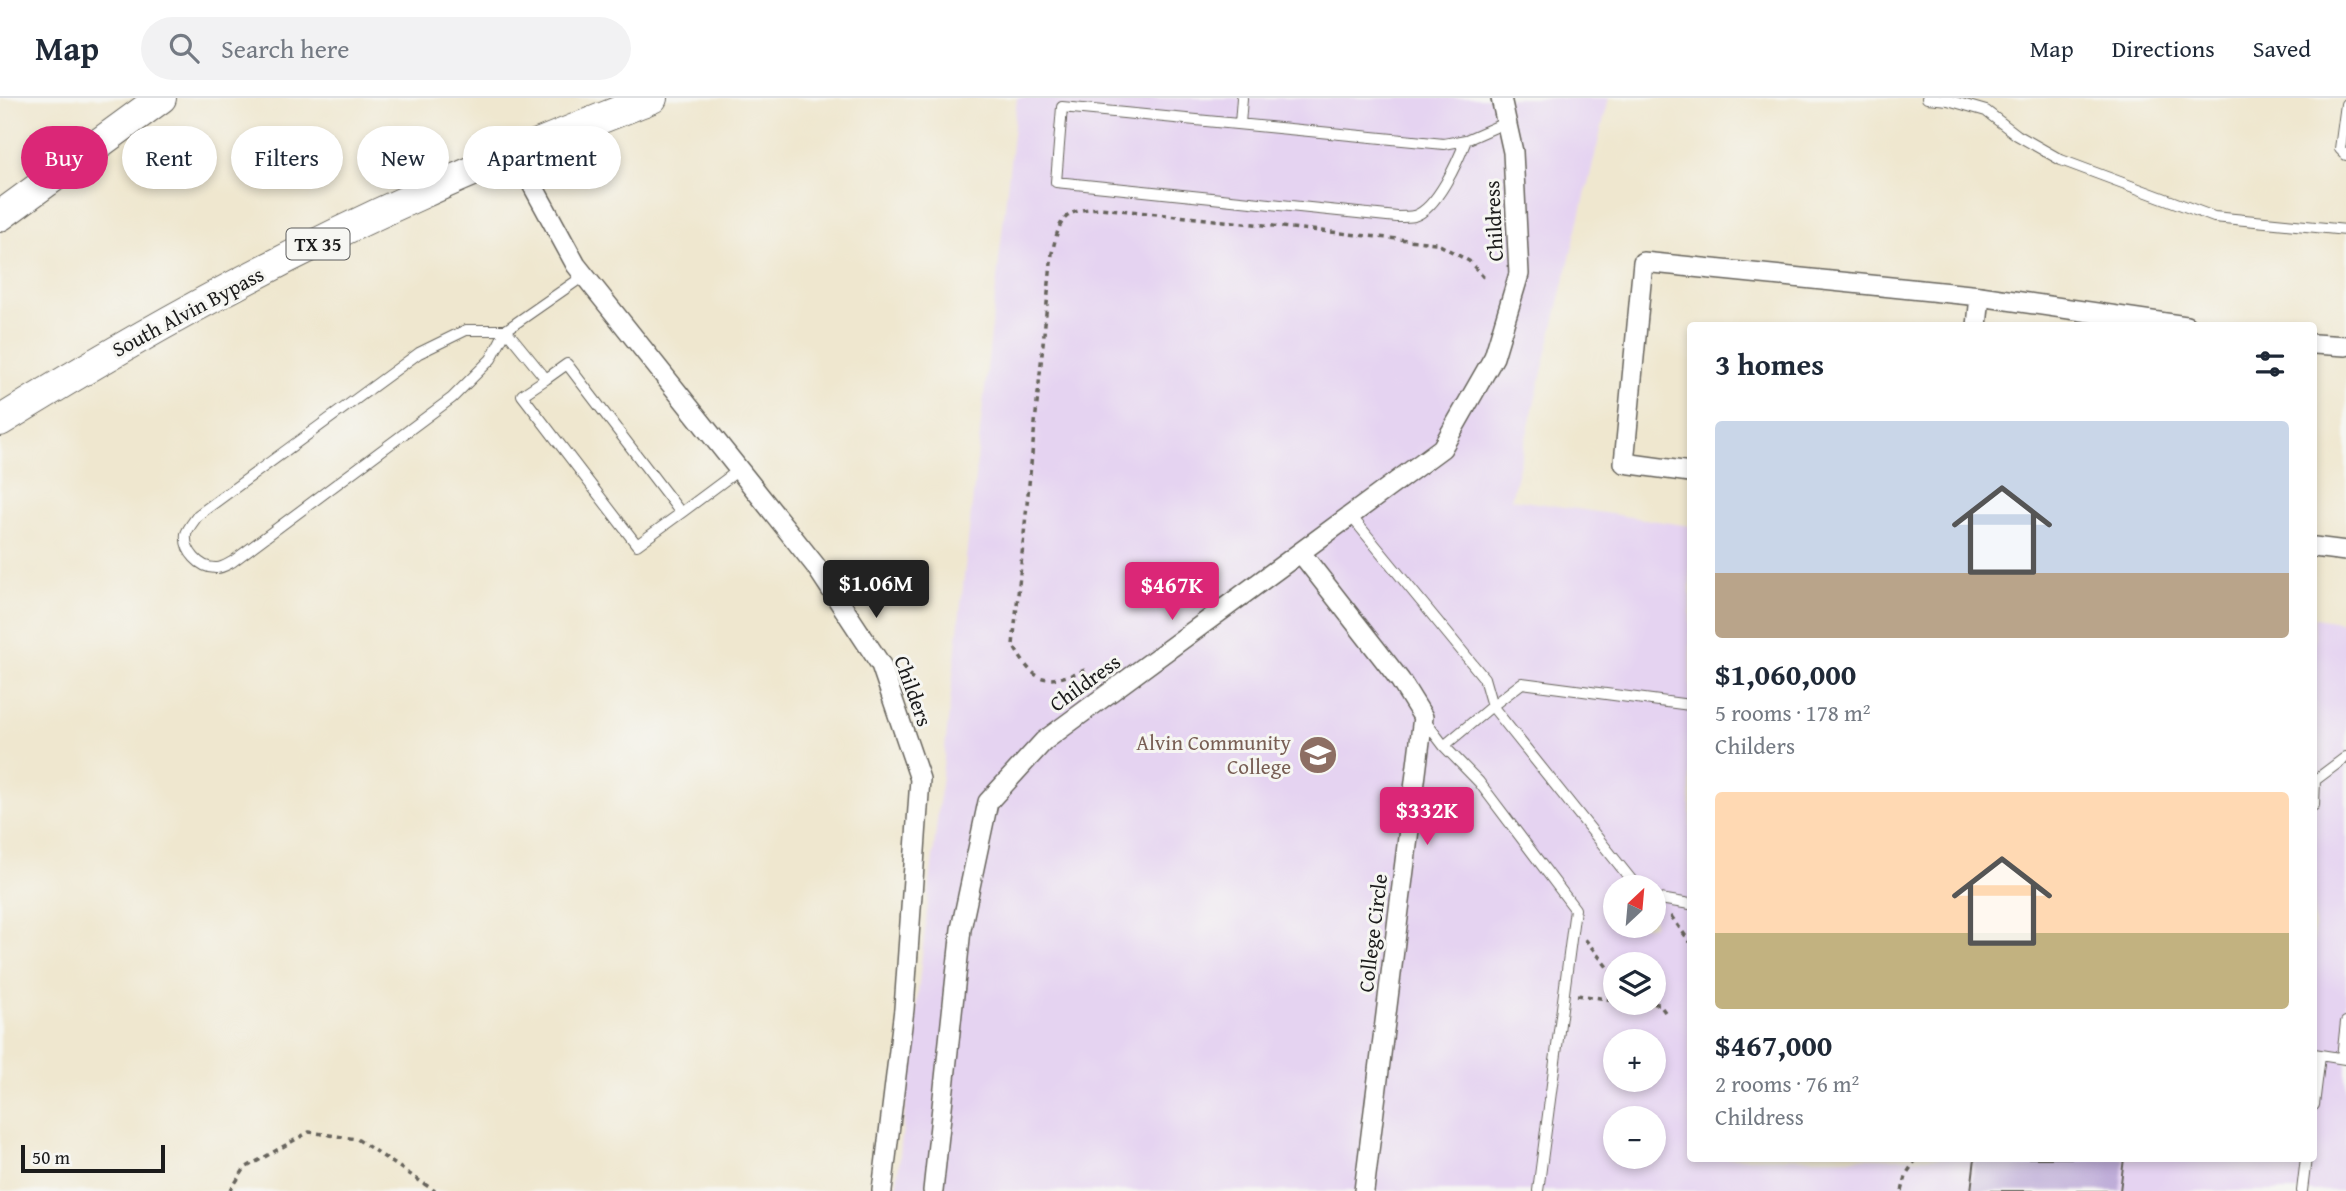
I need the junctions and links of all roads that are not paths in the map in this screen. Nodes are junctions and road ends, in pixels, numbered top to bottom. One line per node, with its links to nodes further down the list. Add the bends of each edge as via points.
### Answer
1 (161, 98): 14 (main road)
2 (652, 98): 9 (main road, South Alvin Bypass / TX 35)
3 (1242, 98): 8 (lane)
4 (1501, 98): 7 (street, Childress)
5 (1927, 98): 15 (lane, via 1986,111 2061,160 2214,217)
6 (2346, 104): 11 (lane, via 2340,149)
7 (1507, 122): 10 (lane); 28 (street, Childress, via 1513,152 1519,274 1494,357 1442,448)
8 (1240, 124): 10 (lane, via 1444,144); 10 (lane, via 1062,107 1056,182 1415,216 1429,206 1455,167)
9 (582, 126)
10 (1466, 140)
11 (2346, 155)
12 (463, 175): 24 (main road, South Alvin Bypass / TX 35, via 271,267 111,352)
13 (535, 189): 16 (street, Childers)
14 (0, 215)
15 (2346, 230)
16 (585, 275): 20 (lane); 25 (street, Childers)
17 (1980, 296): 18 (street); 19 (street); 26 (street, via 1643,262 1624,463)
18 (1977, 322)
19 (2159, 322)
20 (506, 330): 20 (lane, via 491,359 452,398 232,562 219,568 205,566 193,556 186,545 187,532 198,515 419,353 466,330); 23 (lane)
21 (2317, 344): 22 (street)
22 (2346, 346)
23 (546, 379): 27 (lane, via 567,363); 27 (lane, via 522,395 636,545)
24 (0, 421)
25 (740, 469): 27 (lane); 45 (street, Childers, via 815,565 881,665 920,779 904,1009)
26 (1687, 472)
27 (681, 513)
28 (1351, 516): 31 (street, Childress); 33 (lane, via 1483,678)
29 (2317, 547): 30 (street)
30 (2346, 551)
31 (1301, 553): 34 (street, via 1400,680); 46 (street, Childress, via 1044,741 988,802 961,929)
32 (1687, 705): 33 (lane, via 1522,683)
33 (1492, 706): 35 (lane); 38 (lane)
34 (1423, 717): 35 (lane); 47 (street, College Circle)
35 (1444, 746): 48 (lane, via 1479,782 1575,909)
36 (2346, 757): 37 (lane)
37 (2317, 778)
38 (1627, 875)
39 (1666, 900): 40 (lane)
40 (1687, 904)
41 (2346, 1022): 43 (lane)
42 (2317, 1055): 43 (lane)
43 (2344, 1058)
44 (2306, 1162): 49 (lane)
45 (882, 1191)
46 (933, 1191)
47 (1364, 1191)
48 (1538, 1191)
49 (2302, 1191)

